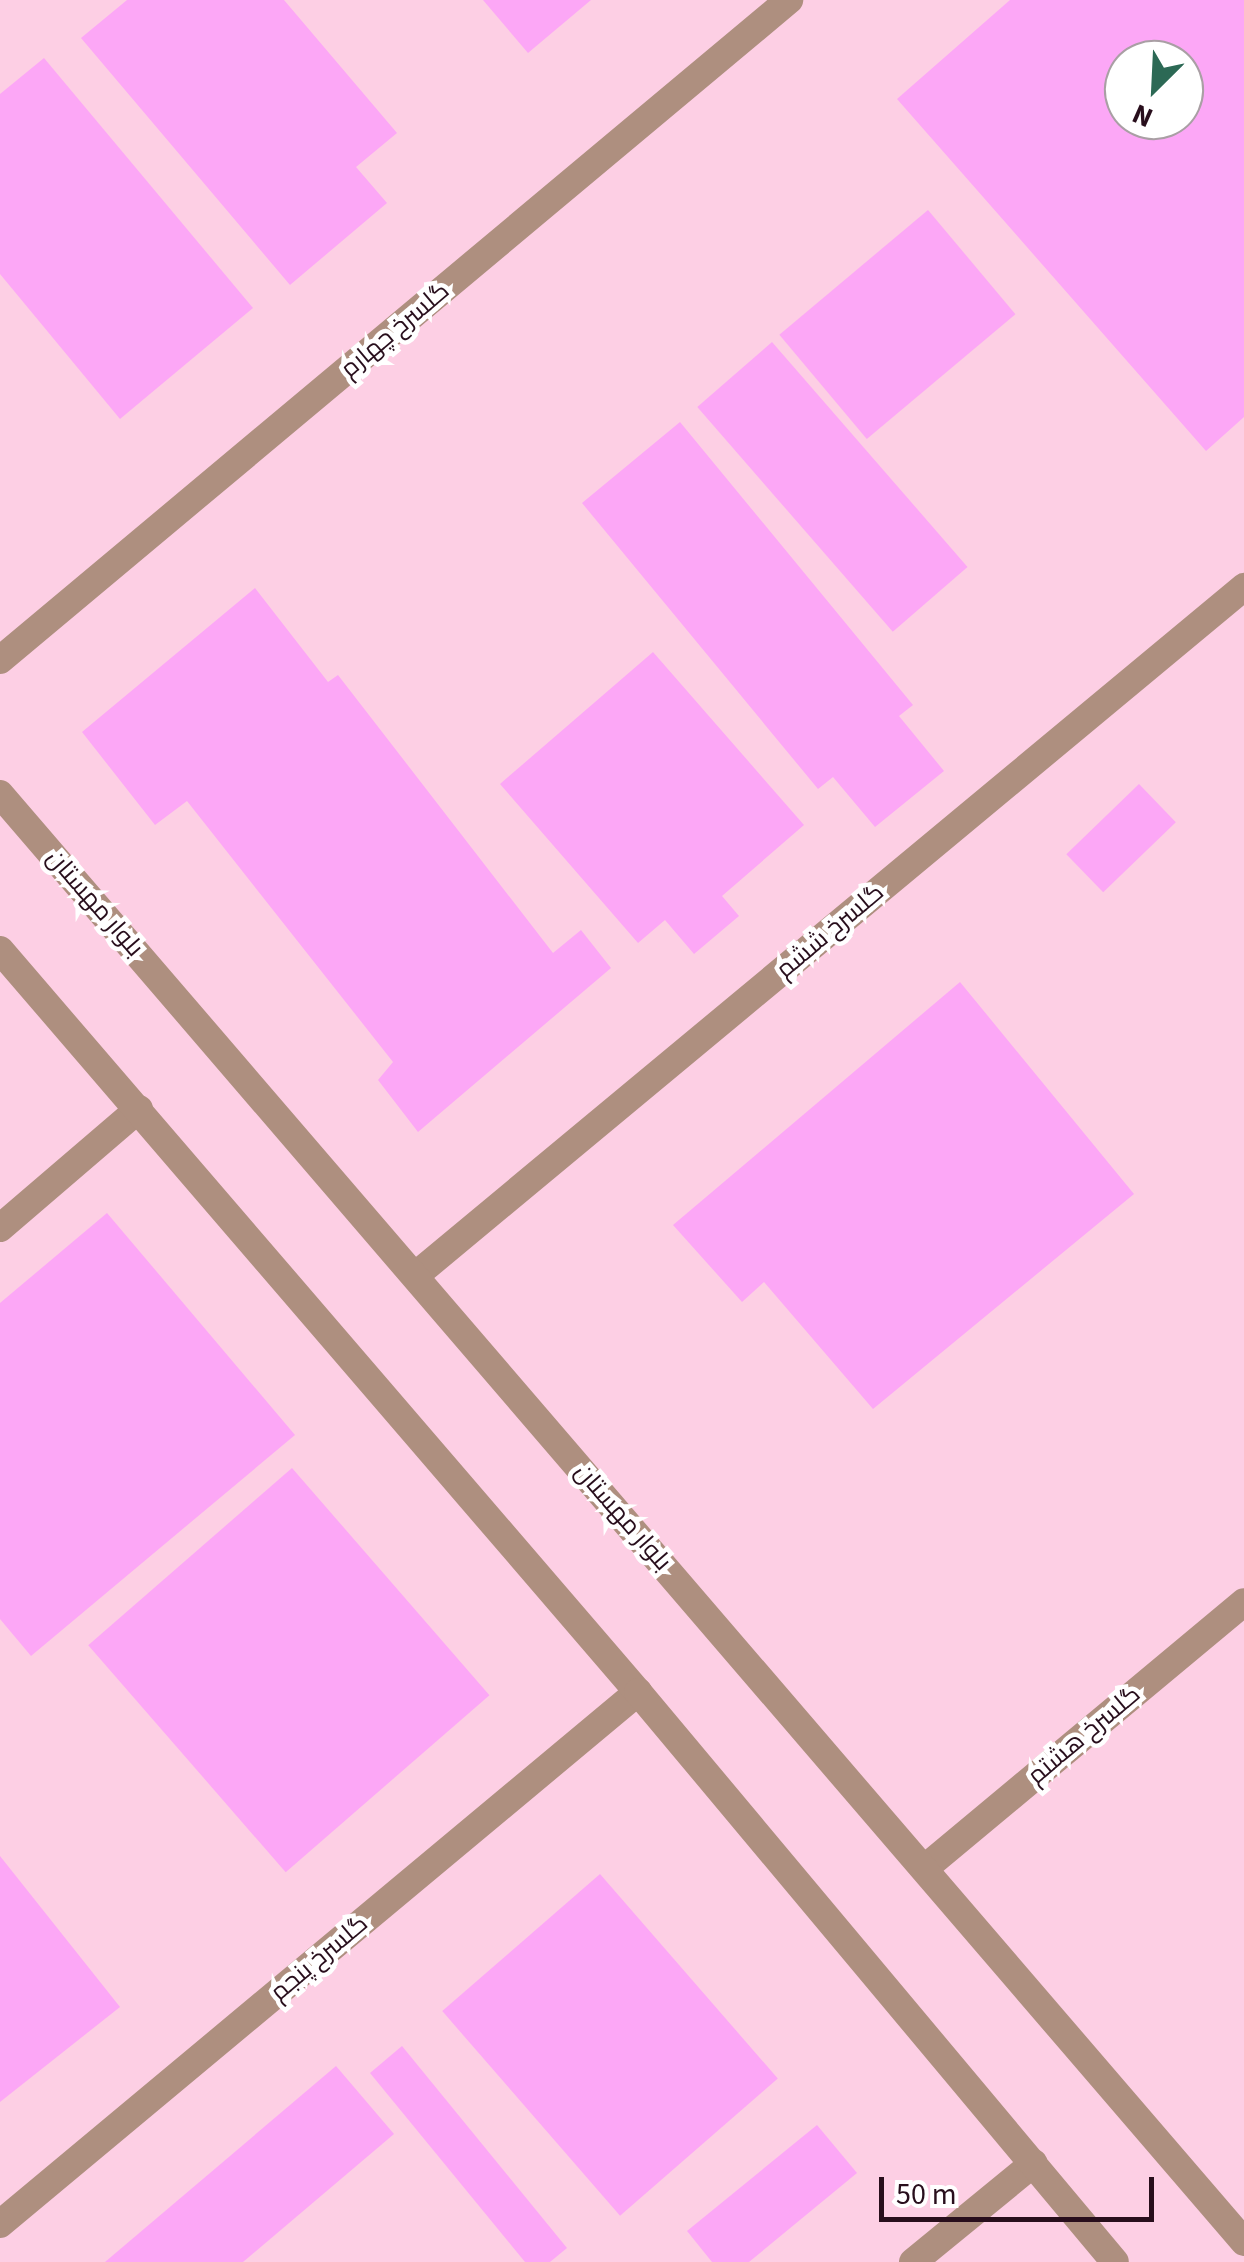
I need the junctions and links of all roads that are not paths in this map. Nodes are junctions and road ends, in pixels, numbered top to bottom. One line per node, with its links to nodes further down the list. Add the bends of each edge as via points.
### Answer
1 (789, 0): 3 (street, گلسرخ چهارم)
2 (1244, 587): 8 (street, گلسرخ ششم)
3 (0, 660)
4 (0, 794): 8 (street, بلوار مهستان)
5 (0, 950): 6 (street)
6 (139, 1109): 7 (street); 10 (street)
7 (0, 1228)
8 (416, 1276): 11 (street, بلوار مهستان)
9 (1244, 1602): 11 (street, گلسرخ هشتم)
10 (638, 1692): 12 (street); 13 (street, گلسرخ پنجم)
11 (925, 1868): 14 (street, بلوار مهستان)
12 (1034, 2163): 15 (street); 16 (street)
13 (0, 2224)
14 (1244, 2242)
15 (913, 2262)
16 (1115, 2262)

